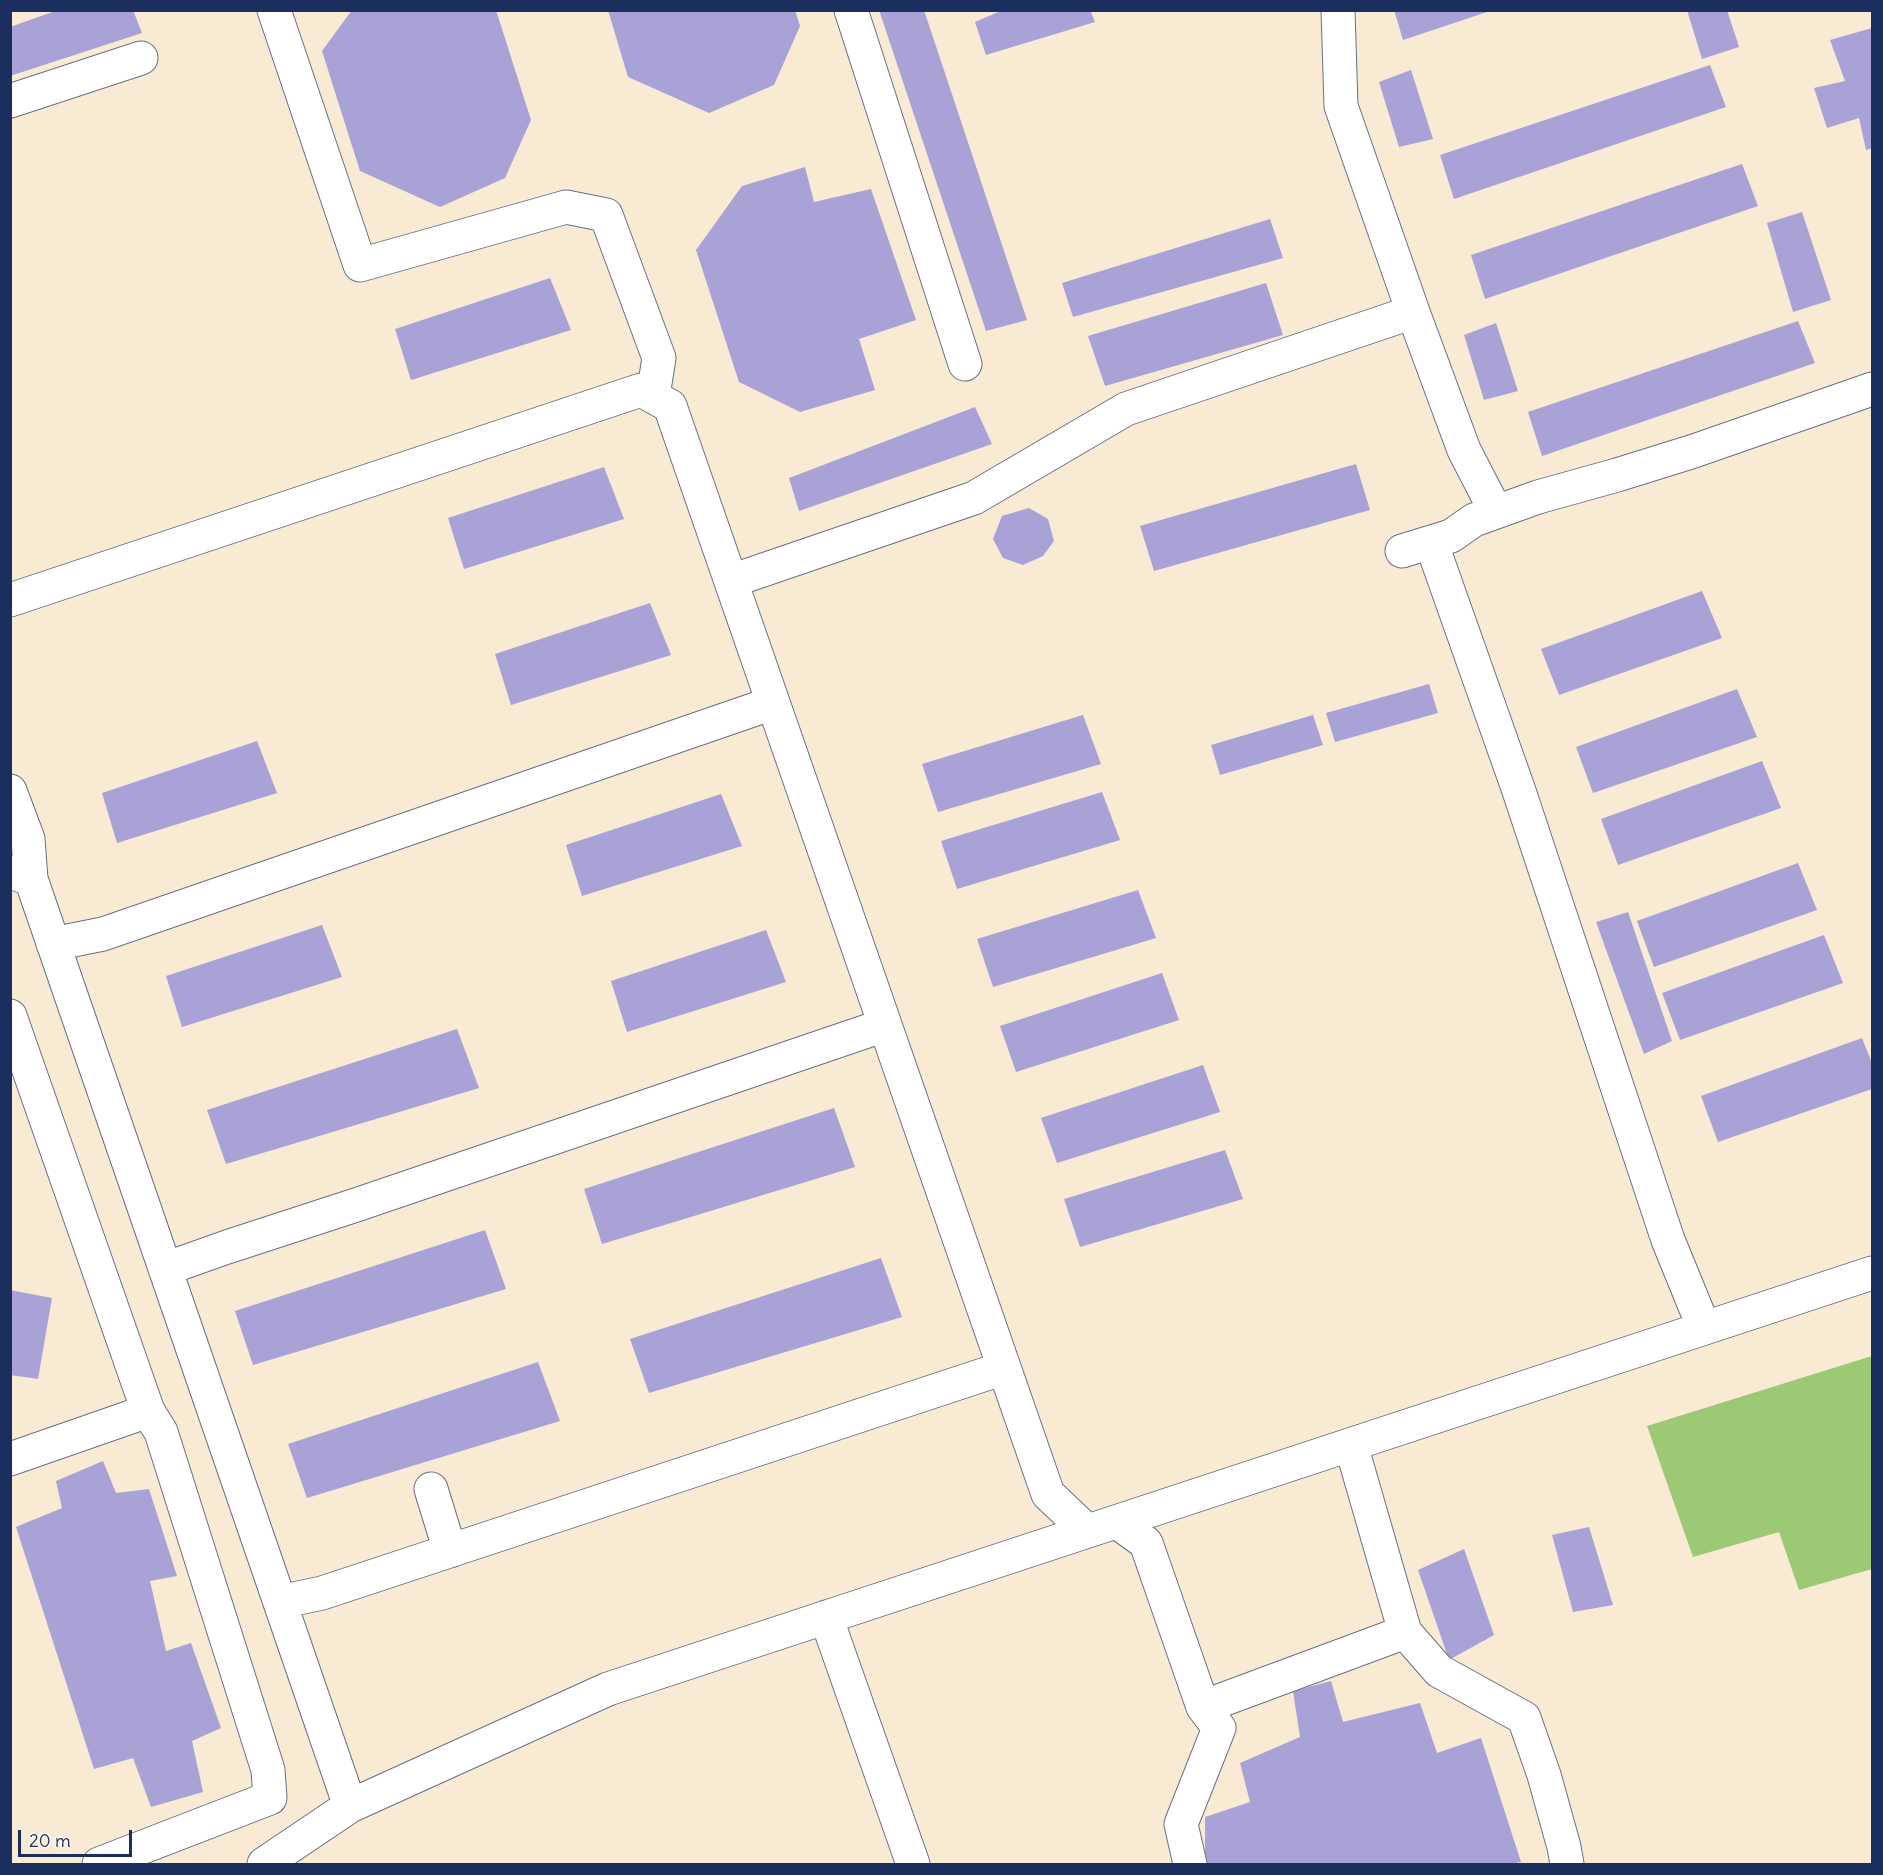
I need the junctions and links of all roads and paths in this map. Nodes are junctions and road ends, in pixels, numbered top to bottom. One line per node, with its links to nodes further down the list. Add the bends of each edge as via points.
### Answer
1 (274, 10): 9 (street, via 360,265 566,207 606,215 659,358)
2 (851, 10): 7 (street)
3 (1338, 10): 6 (street, via 1341,106)
4 (141, 58): 5 (street)
5 (10, 101)
6 (1413, 312): 10 (street, via 1464,450); 11 (street, via 1126,409 974,498)
7 (965, 364)
8 (1872, 389): 10 (street, via 1694,451)
9 (652, 396): 11 (street, via 670,406); 12 (street, via 641,390)
10 (1496, 512): 21 (street, via 1474,520 1451,536 1416,546 1519,791 1668,1240)
11 (731, 581): 13 (street)
12 (10, 600)
13 (773, 703): 16 (street, via 103,934); 18 (street)
14 (10, 791): 15 (street, via 28,839)
15 (21, 875): 16 (street)
16 (53, 944): 19 (street)
17 (10, 1016): 23 (street)
18 (885, 1025): 19 (street); 22 (street)
19 (165, 1269): 29 (street)
20 (1872, 1273): 21 (street)
21 (1704, 1328): 24 (street)
22 (1004, 1368): 27 (street, via 1048,1494); 28 (street)
23 (148, 1411): 25 (street); 35 (street, via 161,1432 268,1770 270,1798)
24 (1351, 1444): 27 (street); 31 (street)
25 (10, 1459)
26 (431, 1489): 28 (street)
27 (1102, 1527): 30 (street); 32 (street, via 1146,1543)
28 (450, 1551): 29 (street, via 322,1593)
29 (279, 1602): 33 (street)
30 (826, 1617): 33 (street, via 608,1689); 37 (street)
31 (1405, 1632): 32 (street); 39 (street, via 1439,1671 1524,1718 1544,1775)
32 (1203, 1707): 38 (street, via 1219,1728 1181,1824)
33 (350, 1806): 34 (street)
34 (298, 1855): 36 (street)
35 (99, 1864)
36 (264, 1864)
37 (913, 1864)
38 (1190, 1864)
39 (1567, 1864)

